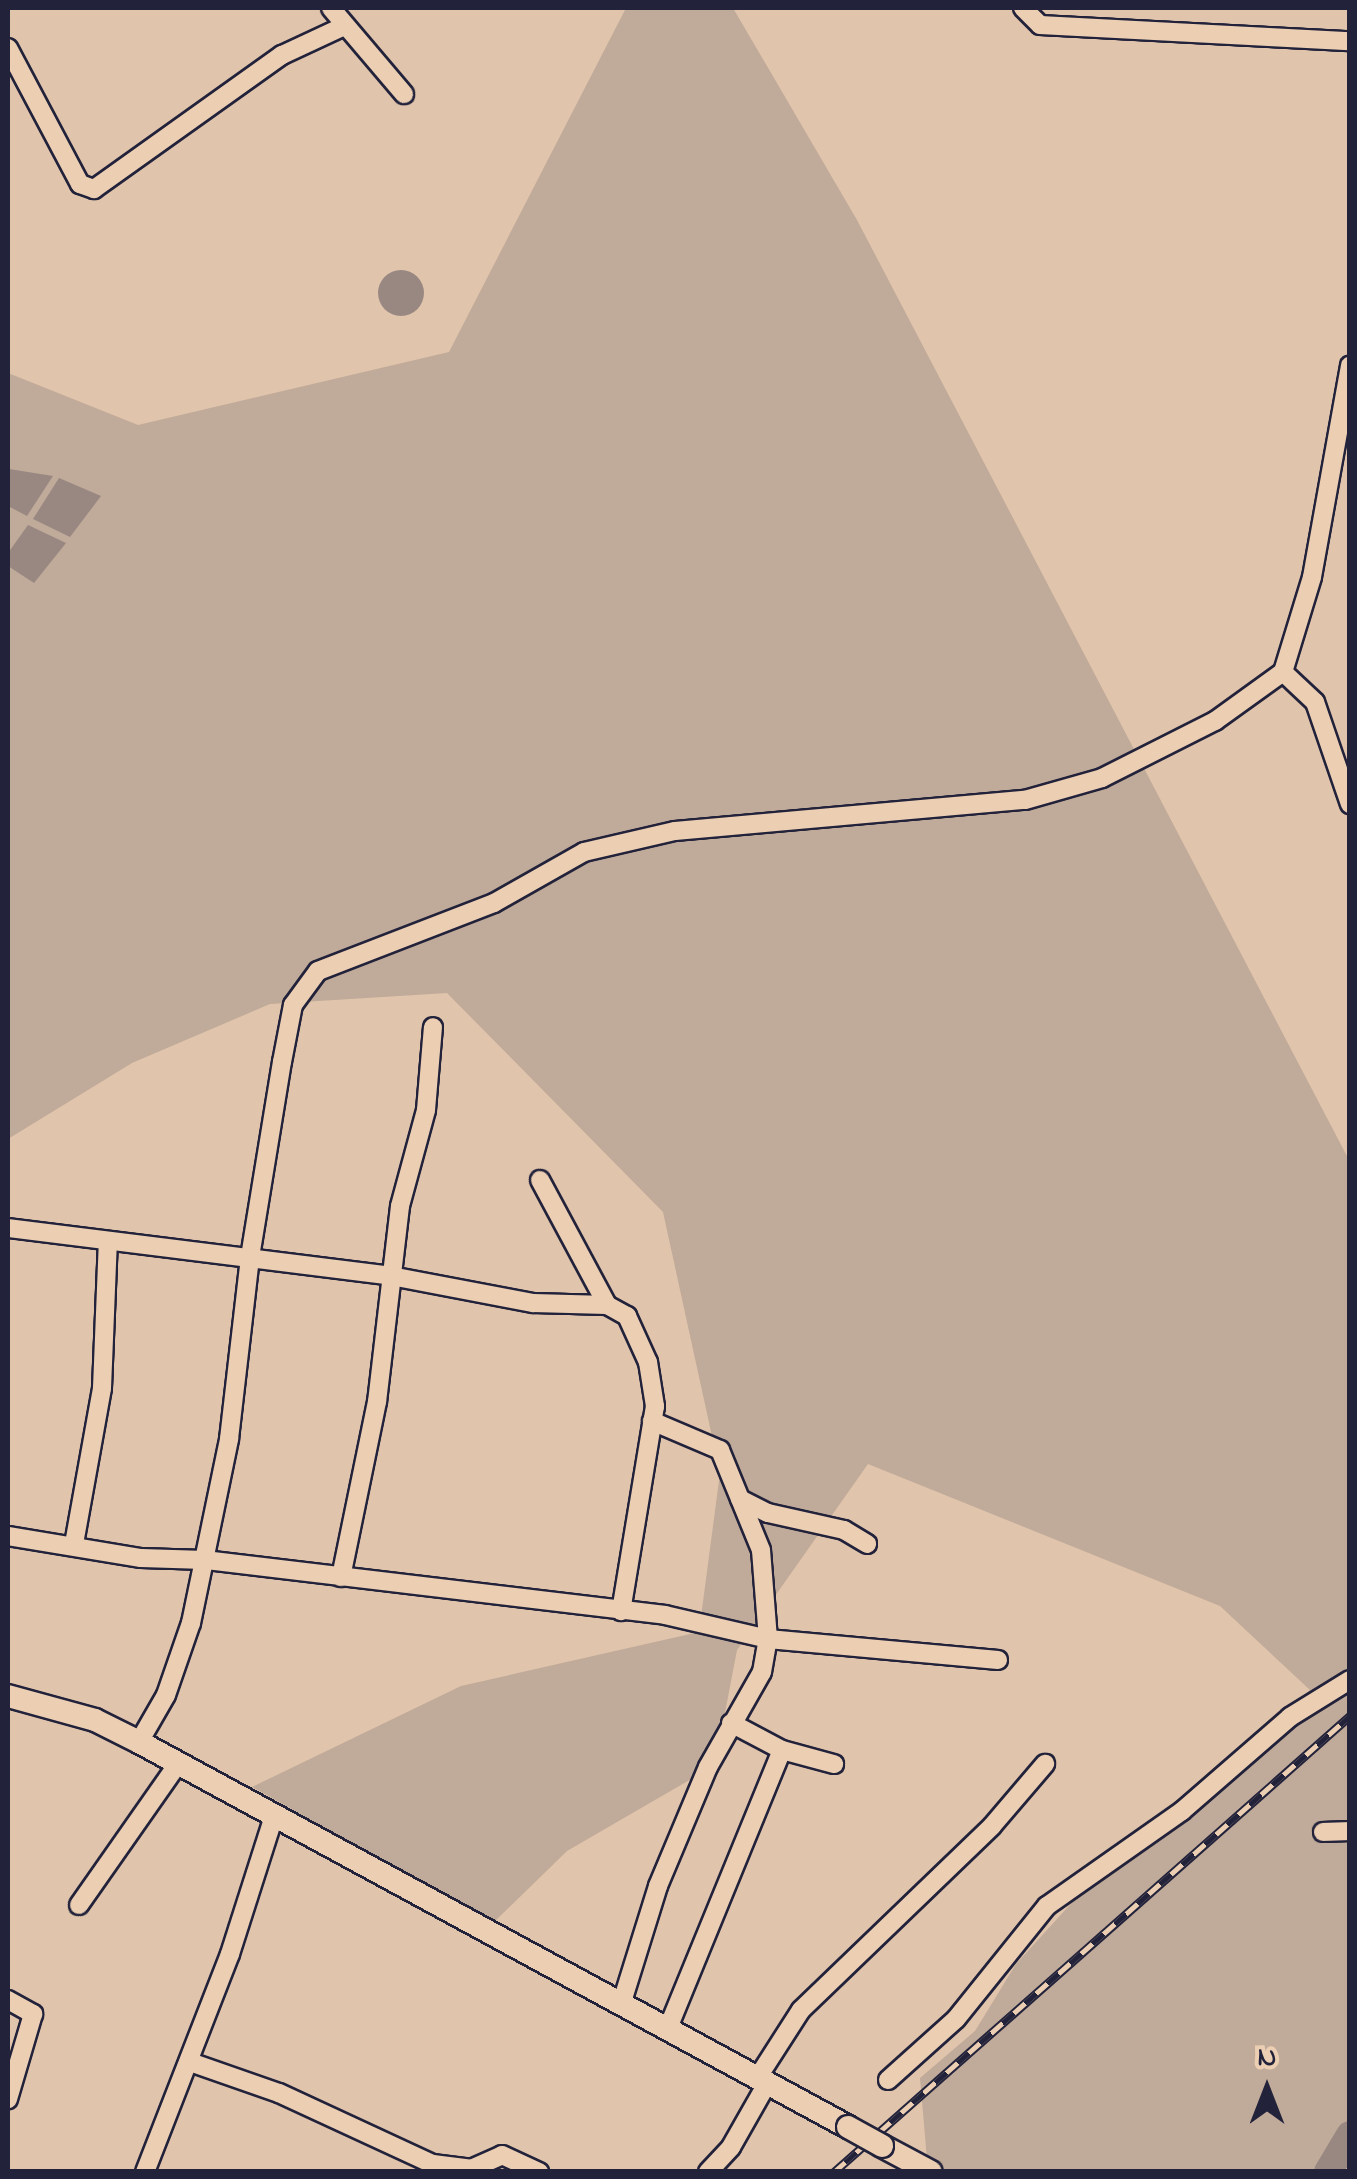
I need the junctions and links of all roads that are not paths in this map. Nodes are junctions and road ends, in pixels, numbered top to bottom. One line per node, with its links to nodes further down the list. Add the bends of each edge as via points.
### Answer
1 (331, 8): 3 (street)
2 (1022, 8): 4 (street, via 1040,25)
3 (342, 26): 5 (street, via 282,55 94,189 80,184); 6 (street)
4 (1350, 41)
5 (8, 48)
6 (404, 94)
7 (1350, 364): 8 (street, via 1312,577)
8 (1283, 672): 9 (street, via 1315,702); 14 (street, via 1215,722 1082,786 973,807 635,838 584,852 494,903 318,971 294,1006)
9 (1350, 804)
10 (433, 1027): 15 (street, via 426,1110 400,1206)
11 (540, 1180): 16 (street)
12 (8, 1228): 13 (street)
13 (108, 1241): 14 (street); 20 (street, via 102,1388)
14 (250, 1256): 15 (street); 22 (street, via 229,1439)
15 (391, 1276): 16 (street, via 533,1303); 23 (street, via 378,1402)
16 (607, 1305): 17 (street, via 627,1316 648,1362)
17 (652, 1421): 18 (street, via 720,1450); 24 (street)
18 (740, 1499): 21 (street, via 768,1514 844,1530); 25 (street, via 761,1550)
19 (8, 1536): 20 (street)
20 (74, 1544): 22 (street, via 142,1558)
21 (867, 1544)
22 (205, 1560): 23 (street); 30 (street, via 180,1658)
23 (340, 1577): 24 (street)
24 (621, 1611): 25 (street)
25 (768, 1639): 26 (street); 29 (street, via 762,1672)
26 (998, 1660)
27 (1350, 1680): 44 (street, via 1290,1718 1182,1811 1047,1906 956,2019)
28 (8, 1696): 30 (street, via 95,1720)
29 (731, 1723): 31 (street); 40 (street, via 658,1886)
30 (139, 1742): 32 (street)
31 (782, 1750): 33 (street); 41 (street)
32 (177, 1764): 35 (street); 38 (street)
33 (834, 1764)
34 (1044, 1764): 43 (street, via 992,1826 801,2010)
35 (274, 1816): 40 (street); 42 (street)
36 (1350, 1831): 37 (street)
37 (1322, 1832)
38 (79, 1905)
39 (8, 2000): 45 (street, via 34,2014)
40 (622, 2005): 41 (street)
41 (668, 2028): 43 (street)
42 (190, 2062): 46 (street); 47 (street, via 279,2093 434,2164 471,2169 502,2154)
43 (763, 2080): 48 (street, via 731,2148); 49 (street, bridge)
44 (888, 2080)
45 (8, 2098)
46 (145, 2171)
47 (539, 2172)
48 (708, 2172)
49 (932, 2172)

